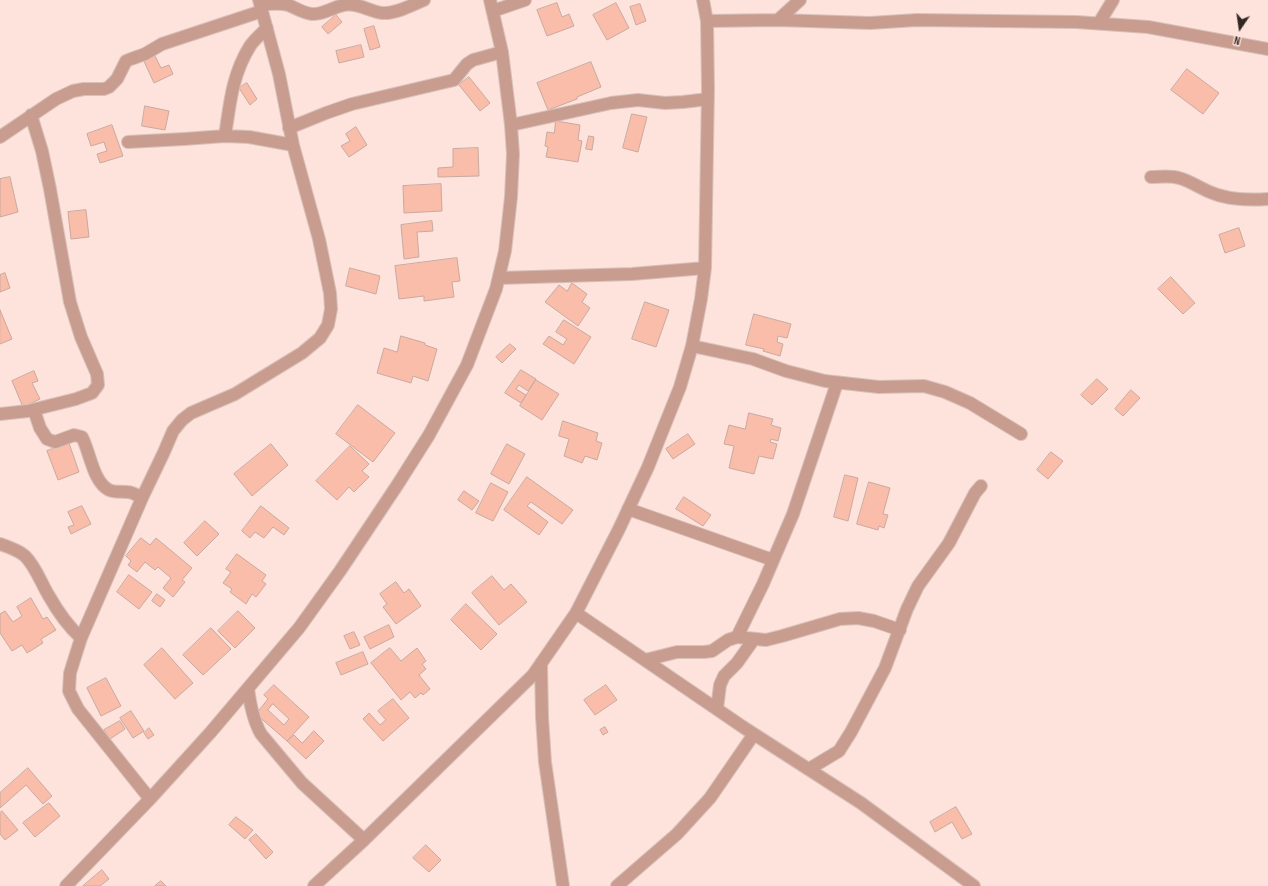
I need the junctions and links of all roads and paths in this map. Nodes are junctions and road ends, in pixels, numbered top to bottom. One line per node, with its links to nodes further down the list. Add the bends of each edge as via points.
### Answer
1 (424, 0): 6 (street, via 387,13 351,4 311,14 287,5)
2 (525, 0): 7 (street)
3 (703, 0): 9 (street)
4 (800, 0): 8 (street)
5 (1113, 0): 10 (street)
6 (261, 5): 11 (street); 15 (street, via 162,44 126,62 118,79 109,87 72,91)
7 (492, 6): 13 (street)
8 (778, 20): 9 (street); 10 (street, via 870,23 924,20)
9 (707, 21): 14 (street)
10 (1099, 23): 12 (street, via 1148,27)
11 (267, 28): 17 (street); 18 (street, via 251,45 236,74)
12 (1266, 51)
13 (502, 52): 16 (street); 17 (street, via 473,60 454,80 352,104)
14 (708, 99): 16 (street, via 665,103 638,100 611,103); 24 (street)
15 (31, 115): 19 (street); 28 (street, via 50,189 70,302 97,374 98,385 92,393)
16 (511, 125): 25 (street, via 511,197)
17 (289, 128): 21 (street)
18 (225, 136): 20 (street); 21 (street, via 249,137)
19 (0, 138)
20 (128, 142)
21 (293, 145): 32 (street, via 319,239 330,293 328,326 320,338 302,353 235,394 191,413 182,420 173,431)
22 (1151, 177): 23 (street, via 1172,176 1221,196)
23 (1268, 199)
24 (705, 268): 25 (street, via 632,274); 26 (street)
25 (499, 278): 43 (street, via 467,365 429,435 344,565 299,628)
26 (692, 346): 27 (street); 33 (street, via 680,387)
27 (837, 383): 30 (street, via 880,388 924,386 970,403); 35 (street, via 796,506)
28 (34, 410): 29 (street); 32 (street, via 47,439 55,442 74,435 82,437 95,473 109,490 133,493)
29 (0, 414)
30 (1021, 434)
31 (981, 486): 37 (street, via 949,543 918,586)
32 (142, 498): 39 (street)
33 (628, 509): 35 (street); 36 (street)
34 (0, 544): 39 (street, via 12,548 31,564 49,597)
35 (773, 560): 38 (street)
36 (576, 613): 41 (street); 42 (street)
37 (900, 630): 40 (street, via 858,618 840,619 766,640); 46 (street, via 885,668 839,751)
38 (737, 637): 40 (street); 41 (street, via 712,651 677,652)
39 (81, 638): 47 (street, via 70,673 69,691 78,708)
40 (754, 639): 44 (street, via 724,676 720,685)
41 (645, 660): 44 (street)
42 (542, 663): 48 (street, via 533,675); 51 (street, via 542,717 546,762)
43 (248, 688): 47 (street); 48 (street, via 253,716 261,734 302,783)
44 (717, 709): 45 (street)
45 (754, 734): 46 (street); 52 (street, via 710,798 676,834)
46 (809, 769): 53 (street, via 862,803)
47 (150, 798): 49 (street)
48 (364, 840): 50 (street)
49 (66, 886)
50 (314, 886)
51 (563, 886)
52 (617, 886)
53 (974, 886)

